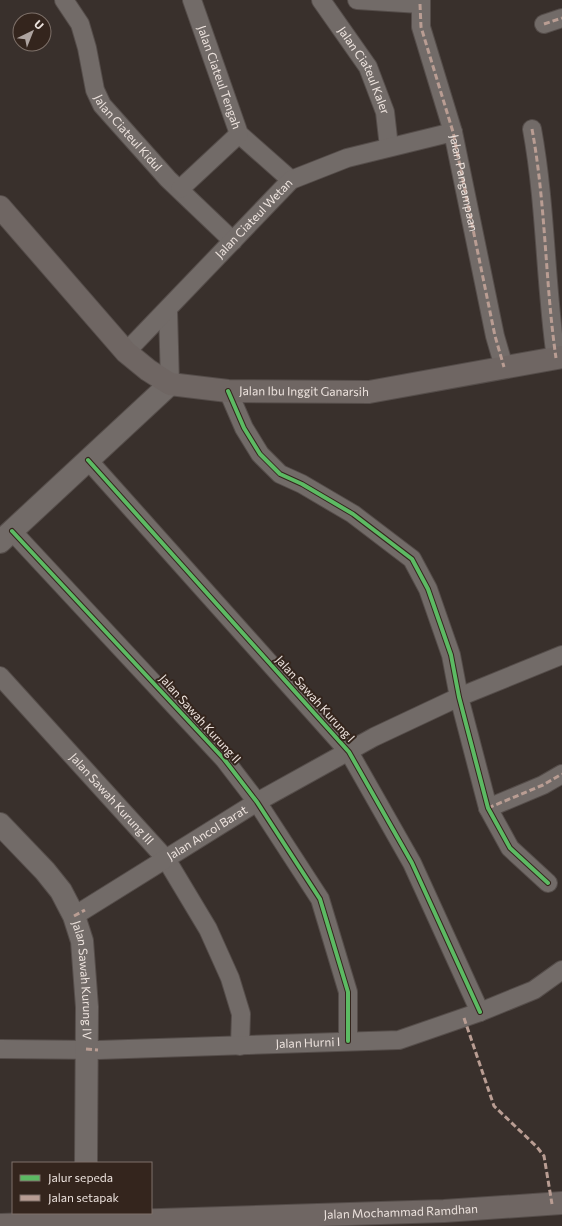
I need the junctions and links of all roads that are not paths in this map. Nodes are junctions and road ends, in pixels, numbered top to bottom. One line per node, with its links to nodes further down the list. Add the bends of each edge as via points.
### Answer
1 (64, 0): 13 (street, Jalan Ciateul Kidul, via 80,24 97,97 168,179)
2 (192, 0): 10 (street, Jalan Ciateul Tengah)
3 (322, 0): 11 (street, Jalan Ciateul Kaler, via 368,67 385,112)
4 (357, 0): 5 (street)
5 (420, 2): 9 (street, Jalan Pangampaan, via 421,27)
6 (562, 18): 7 (street)
7 (544, 24)
8 (532, 129): 18 (street, via 538,169 550,319)
9 (453, 132): 11 (street, Jalan Ciateul Wetan); 19 (street, Jalan Pangampaan, via 495,336)
10 (239, 134): 12 (street, Jalan Ciateul Tengah); 13 (street)
11 (389, 147): 12 (street, Jalan Ciateul Wetan, via 347,158)
12 (291, 180): 15 (street, Jalan Ciateul Wetan)
13 (180, 189): 15 (street, Jalan Ciateul Kidul)
14 (3, 216): 17 (main road, Jalan Ibu Inggit Ganarsih)
15 (233, 241): 16 (street, Jalan Ciateul Wetan)
16 (168, 310): 17 (street, Jalan Ciateul Wetan); 20 (street)
17 (126, 352): 20 (main road, Jalan Ibu Inggit Ganarsih)
18 (559, 358): 19 (main road, Jalan Ibu Inggit Ganarsih)
19 (504, 367): 21 (main road, Jalan Ibu Inggit Ganarsih, via 369,392)
20 (170, 384): 21 (main road, Jalan Ibu Inggit Ganarsih); 22 (street)
21 (228, 390): 26 (street, via 244,428 256,447 280,474 353,514 412,559 428,589 451,655)
22 (88, 460): 23 (street); 27 (street, Jalan Sawah Kurung I)
23 (6, 537): 29 (street, Jalan Sawah Kurung II, via 224,759)
24 (562, 655): 26 (street, Jalan Ancol Barat)
25 (0, 676): 32 (street, Jalan Sawah Kurung III)
26 (460, 697): 27 (street, Jalan Ancol Barat, via 374,737); 30 (street)
27 (349, 752): 29 (street, Jalan Ancol Barat); 36 (street, Jalan Sawah Kurung I, via 412,863)
28 (562, 774): 30 (street)
29 (257, 802): 32 (street, Jalan Ancol Barat); 37 (street, Jalan Sawah Kurung II, via 320,899 348,992)
30 (488, 808): 33 (street, via 510,848)
31 (0, 824): 34 (street, Jalan Sawah Kurung IV, via 57,886)
32 (166, 859): 34 (street, Jalan Ancol Barat); 38 (street, Jalan Sawah Kurung III, via 208,929 230,978 241,1014)
33 (548, 883)
34 (74, 916): 40 (street, Jalan Sawah Kurung IV, via 82,941)
35 (562, 970): 36 (street, Jalan Hurni I, via 534,990)
36 (480, 1012): 37 (street, Jalan Hurni I, via 399,1040)
37 (348, 1041): 38 (street, Jalan Hurni I)
38 (240, 1046): 40 (street, Jalan Hurni I)
39 (0, 1049): 40 (street, Jalan Hurni I)
40 (86, 1049): 41 (street, Jalan Sawah Kurung IV)
41 (86, 1162)
42 (562, 1203): 43 (main road, Jalan Mochammad Ramdhan, via 444,1211)
43 (85, 1221): 44 (main road, Jalan Mochammad Ramdhan)
44 (0, 1225)

